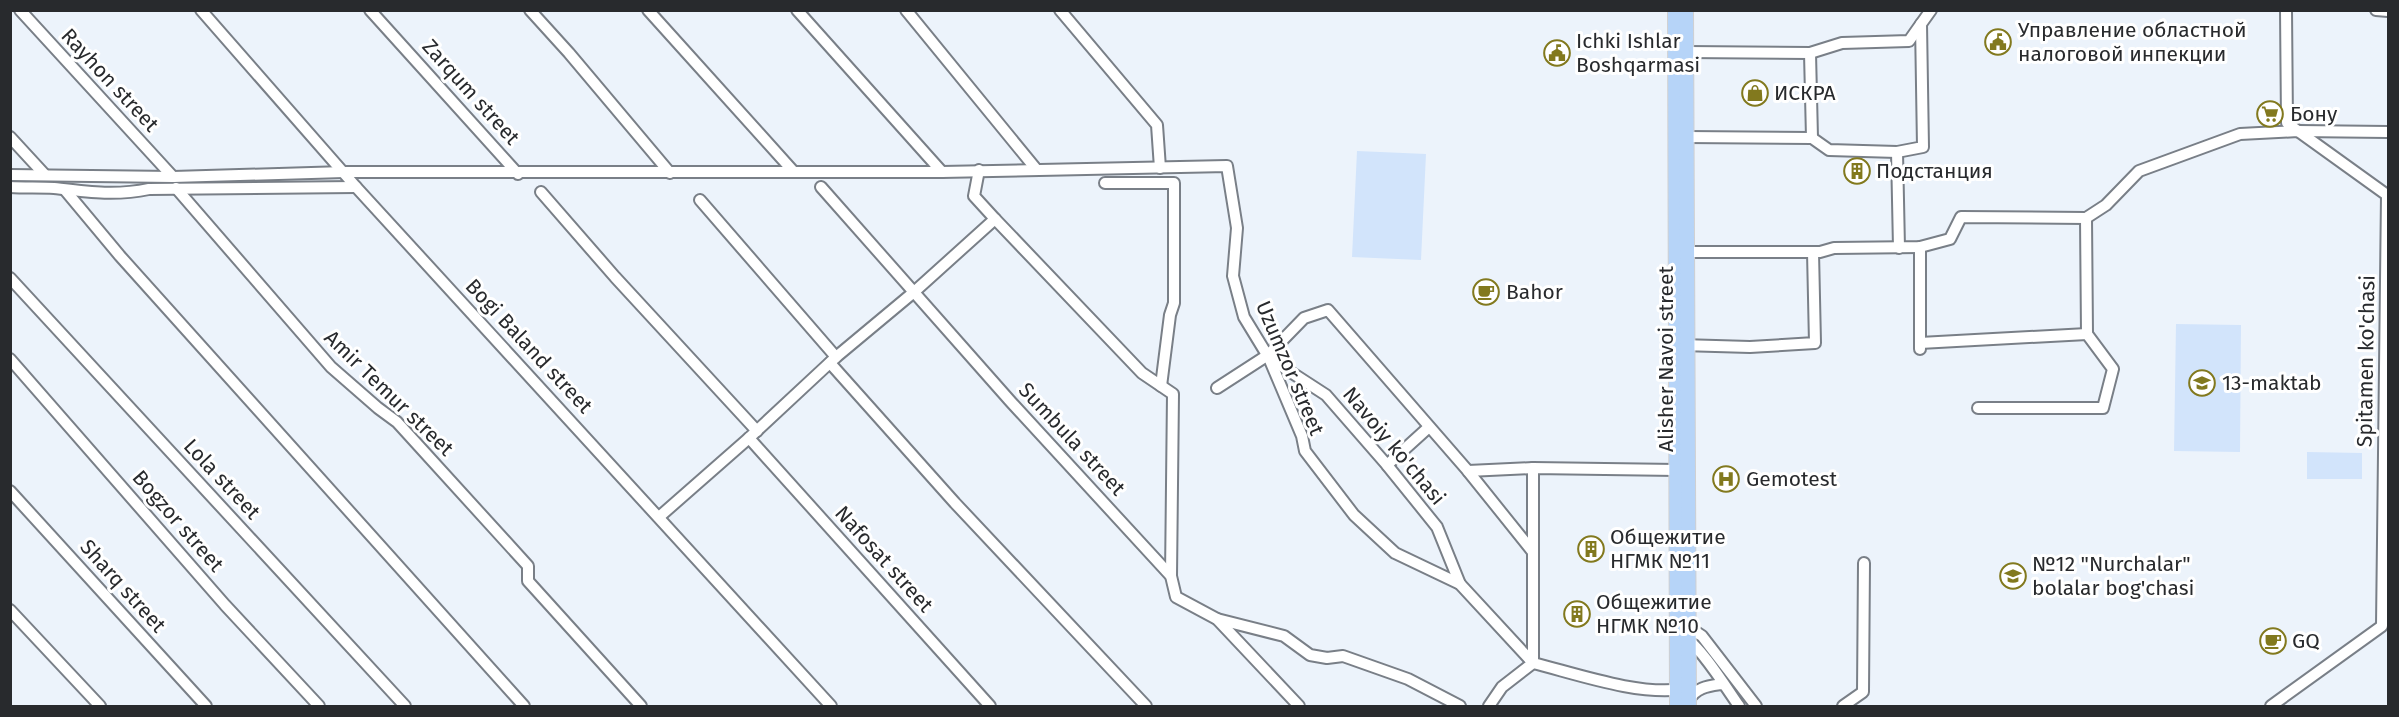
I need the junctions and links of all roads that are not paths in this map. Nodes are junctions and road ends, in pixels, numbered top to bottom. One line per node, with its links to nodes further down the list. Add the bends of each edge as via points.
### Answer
1 (20, 10): 34 (street, Rayhon street)
2 (201, 10): 28 (street, Bogi Baland street)
3 (370, 10): 31 (street, Zarqum street)
4 (530, 10): 30 (street)
5 (648, 10): 27 (street)
6 (797, 10): 29 (street)
7 (906, 10): 25 (street)
8 (1060, 10): 24 (street, via 1157,125)
9 (1675, 10): 48 (main road, Alisher Navoi street)
10 (1686, 10): 16 (main road, Alisher Navoi street)
11 (1931, 10): 15 (street)
12 (2286, 10): 18 (street, Spitamen ko'chasi, via 2287,123)
13 (2376, 10): 14 (street)
14 (2388, 11)
15 (1921, 24): 17 (street, via 1909,41 1842,44); 23 (street, via 1923,147)
16 (1686, 52): 17 (street); 21 (main road, Alisher Navoi street)
17 (1810, 53): 22 (street)
18 (2298, 131): 19 (street); 43 (street, via 2240,134 2139,171 2106,205); 45 (street, Spitamen ko'chasi, via 2387,195)
19 (2388, 132)
20 (10, 137): 33 (street)
21 (1686, 137): 22 (street); 48 (main road, Alisher Navoi street)
22 (1812, 138): 23 (street, via 1829,150)
23 (1897, 152): 47 (street)
24 (1160, 168): 25 (street); 54 (street, Uzumzor street, via 1227,166 1237,228 1233,276 1244,317)
25 (1036, 169): 26 (street)
26 (979, 170): 29 (street); 44 (street, via 974,196)
27 (793, 171): 29 (street); 30 (street)
28 (344, 172): 31 (street); 34 (street); 37 (street, Bogi Baland street)
29 (942, 172)
30 (670, 173): 31 (street)
31 (518, 174)
32 (10, 175): 33 (street)
33 (45, 175): 34 (street)
34 (173, 177)
35 (1105, 183): 57 (street, via 1174,183 1174,303)
36 (821, 186): 51 (street, Sumbula street)
37 (356, 187): 39 (street); 68 (street, Bogi Baland street)
38 (10, 188): 40 (street)
39 (176, 188): 40 (street, via 123,194); 86 (street, Amir Temur street, via 331,367 397,422 521,558 528,566 528,581)
40 (65, 190): 85 (street)
41 (541, 192): 61 (street, Nafosat street)
42 (700, 200): 56 (street)
43 (2086, 218): 46 (street, via 1961,217 1950,239); 52 (street)
44 (995, 219): 51 (street); 57 (street, via 1142,373)
45 (2388, 231): 62 (street, Spitamen ko'chasi)
46 (1920, 247): 47 (street); 52 (street, via 1920,346)
47 (1899, 248): 49 (street, via 1833,248)
48 (1681, 251): 49 (street); 53 (main road, Alisher Navoi street)
49 (1813, 252): 53 (street, via 1815,343 1750,347)
50 (10, 278): 84 (street, Lola street)
51 (914, 292): 56 (street); 71 (street, Sumbula street)
52 (2087, 334): 59 (street, via 2113,369 2103,408)
53 (1682, 345): 65 (main road, Alisher Navoi street); 75 (main road, Alisher Navoi street)
54 (1268, 356): 58 (street); 60 (street, Navoiy ko'chasi, via 1304,318 1328,310); 63 (street, Navoiy ko'chasi, via 1326,395); 72 (street, Uzumzor street, via 1305,451 1354,515 1395,553)
55 (10, 359): 83 (street, Bogzor street, via 225,605)
56 (833, 360): 61 (street); 88 (street, via 955,503)
57 (1161, 386): 71 (street, via 1173,394)
58 (1217, 388)
59 (1978, 408)
60 (1429, 427): 63 (street); 66 (street, Navoiy ko'chasi)
61 (753, 435): 68 (street); 87 (street, Nafosat street)
62 (2386, 455): 95 (street, Spitamen ko'chasi, via 2382,626)
63 (1387, 465): 72 (street, Navoiy ko'chasi, via 1437,527)
64 (1533, 468): 65 (street); 66 (street); 69 (street)
65 (1677, 470): 75 (main road, Alisher Navoi street)
66 (1468, 471): 69 (street, Navoiy ko'chasi)
67 (10, 492): 82 (street, Sharq street)
68 (659, 517): 80 (street, Bogi Baland street)
69 (1533, 552): 77 (street)
70 (1864, 563): 94 (street, via 1863,692)
71 (1171, 576): 74 (street, Sumbula street, via 1176,597)
72 (1460, 584): 77 (street, Uzumzor street)
73 (10, 610): 81 (street)
74 (1217, 619): 89 (street, Sumbula street); 90 (street, via 1284,636 1310,655 1343,656 1397,675)
75 (1681, 627): 76 (main road, Alisher Navoi street); 79 (main road, Alisher Navoi street); 93 (street, via 1702,636)
76 (1690, 640): 78 (street); 79 (main road, Alisher Navoi street)
77 (1533, 663): 79 (street); 91 (street, via 1502,687)
78 (1722, 684): 79 (street, via 1701,688); 92 (street)
79 (1684, 698)
80 (827, 705)
81 (100, 706)
82 (206, 706)
83 (319, 706)
84 (405, 706)
85 (524, 706)
86 (641, 706)
87 (990, 706)
88 (1146, 706)
89 (1299, 706)
90 (1460, 706)
91 (1489, 706)
92 (1739, 706)
93 (1756, 706)
94 (1843, 706)
95 (2271, 706)

